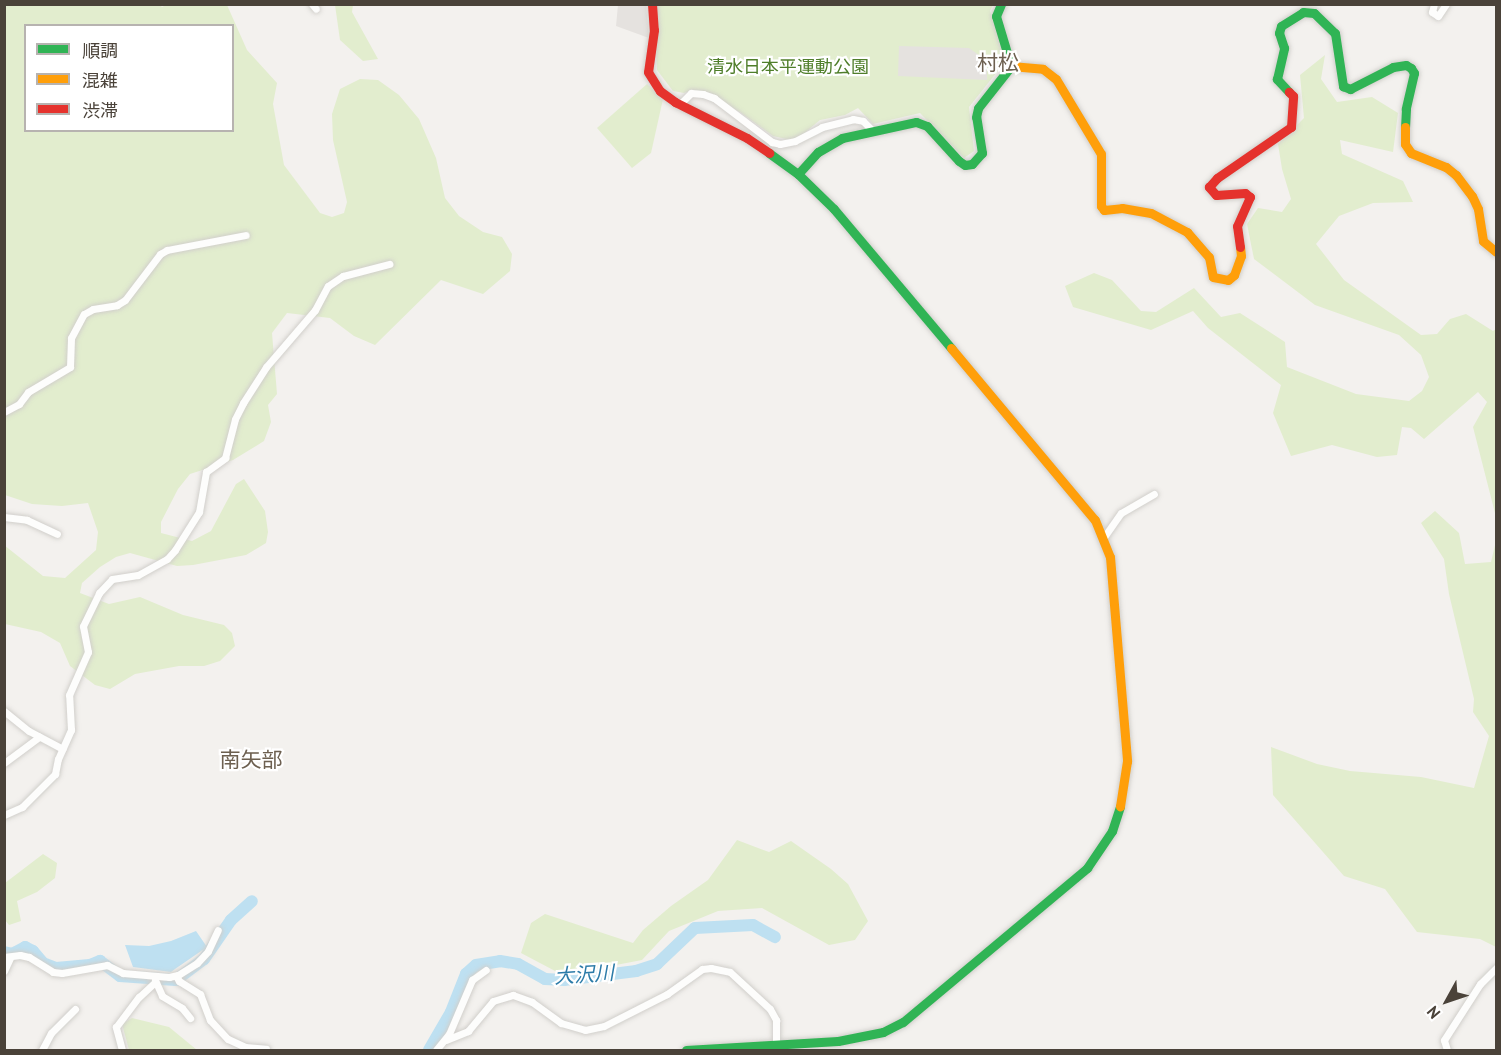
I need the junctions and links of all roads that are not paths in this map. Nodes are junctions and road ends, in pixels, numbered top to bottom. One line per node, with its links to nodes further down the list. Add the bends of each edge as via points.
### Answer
1 (652, 4): 6 (street, via 654,30 648,72 660,91)
2 (1001, 4): 5 (street, via 996,16)
3 (1434, 4): 4 (street, via 1432,12 1437,16)
4 (1446, 4)
5 (1011, 66): 7 (street, via 978,108 982,153 972,164 959,161 922,123); 10 (street, via 1043,69 1056,79 1101,154 1104,210 1122,208 1151,213 1187,232 1209,257 1213,277 1227,280 1234,275 1241,256 1238,226 1250,197 1245,193 1216,195 1209,187 1291,126 1293,96 1277,79 1284,48 1279,33 1292,17 1314,13 1335,33 1343,86 1350,89 1393,67 1411,68 1414,73 1406,110 1405,144 1411,153 1456,175 1478,209 1483,241)
6 (679, 105): 7 (street, via 691,93 714,98 780,144 853,119 863,121); 8 (street, via 747,138)
7 (872, 130): 8 (street, via 827,145)
8 (798, 174): 16 (street, via 856,235 1088,511)
9 (246, 235): 12 (street, via 166,250 125,300 84,314 71,338 70,367)
10 (1497, 252)
11 (390, 264): 19 (street, via 343,276 328,286 315,310 266,367 243,403 225,458 206,472 199,512 175,550 138,574 112,579 99,593 83,626 88,652 69,695 72,723)
12 (4, 411)
13 (1154, 494): 16 (street, via 1121,513)
14 (4, 517): 15 (street, via 27,520)
15 (57, 534)
16 (1104, 537): 32 (street, via 1110,557 1127,761 1123,797 1112,831 1101,849 1071,883 903,1022 863,1037)
17 (4, 711): 18 (street)
18 (39, 737): 19 (street); 20 (street)
19 (63, 749): 21 (street, via 51,779 22,807)
20 (4, 763)
21 (4, 815)
22 (218, 930): 27 (street, via 208,951)
23 (7, 957): 26 (street); 28 (street, via 29,957 53,972 107,965 123,973)
24 (1497, 968): 38 (street, via 1480,984 1444,1040)
25 (486, 970): 31 (street, via 472,980)
26 (4, 971)
27 (176, 976): 28 (street); 33 (street, via 200,994 210,1020 228,1039 245,1047)
28 (155, 979): 30 (street, via 162,996); 35 (street, via 116,1027)
29 (75, 1009): 34 (street, via 51,1033)
30 (190, 1018)
31 (446, 1040): 32 (street, via 468,1031 493,1001 513,995 532,1002 561,1023 585,1030 604,1026 667,994 702,969 711,968 730,972 770,1009 776,1020); 36 (street)
32 (776, 1045): 37 (street)
33 (266, 1049)
34 (42, 1050)
35 (122, 1050)
36 (436, 1050)
37 (686, 1050)
38 (1447, 1050)

